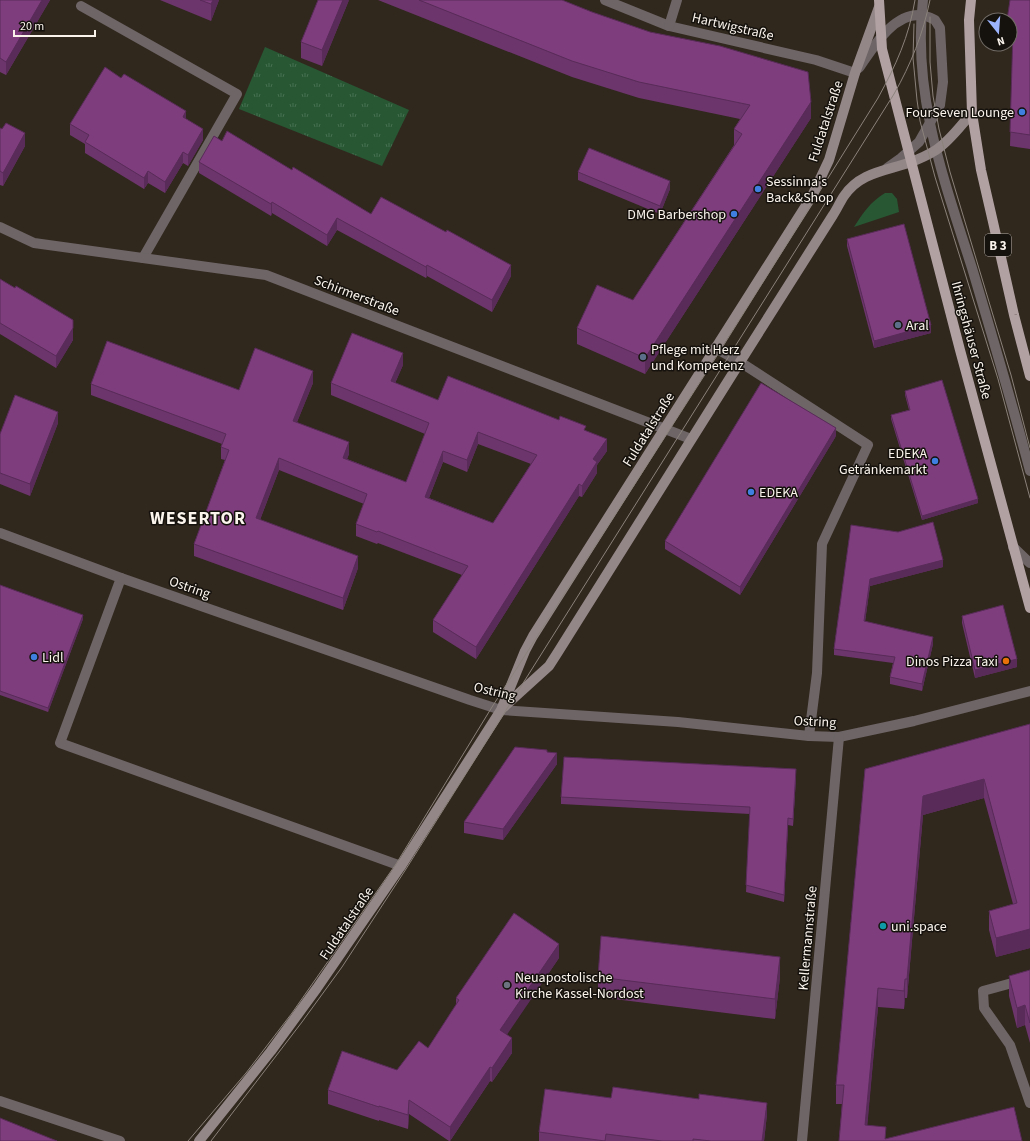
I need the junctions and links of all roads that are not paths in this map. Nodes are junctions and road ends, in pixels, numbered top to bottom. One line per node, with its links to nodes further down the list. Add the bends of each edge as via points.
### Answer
1 (606, 0): 8 (street, Hartwigstraße)
2 (677, 0): 8 (street)
3 (923, 0): 7 (street)
4 (971, 0): 11 (main road, B 3, via 969,20)
5 (879, 3): 9 (main road, Ihringshäuser Straße); 10 (main road, Fuldatalstraße)
6 (81, 6): 18 (street, via 237,94)
7 (922, 15): 9 (street, via 913,15 891,26); 12 (street, via 921,64); 12 (street, via 936,20 940,28 943,82 940,105)
8 (669, 26): 10 (street, Hartwigstraße, via 816,60)
9 (881, 38): 10 (street); 14 (main road, Ihringshäuser Straße)
10 (856, 73): 19 (main road, Fuldatalstraße, via 829,160 812,196)
11 (972, 113): 13 (main road, Fuldatalstraße); 21 (main road, B 3, via 992,222)
12 (930, 124): 13 (street); 14 (street, via 919,142)
13 (936, 150): 15 (main road, Fuldatalstraße); 24 (street)
14 (908, 152): 15 (main road, Ihringshäuser Straße); 16 (street)
15 (911, 162): 16 (main road, Fuldatalstraße); 26 (main road, Ihringshäuser Straße)
16 (887, 168): 20 (main road, Fuldatalstraße, via 867,176 844,195)
17 (0, 227): 18 (street, Schirmerstraße, via 34,243)
18 (143, 258): 22 (street, Schirmerstraße, via 266,275)
19 (715, 348): 20 (street); 22 (main road, Fuldatalstraße)
20 (740, 362): 23 (main road, Fuldatalstraße); 32 (street, via 868,445 822,544 817,673)
21 (1029, 371)
22 (665, 428): 23 (street, Schirmerstraße); 31 (main road, Fuldatalstraße, via 528,646)
23 (691, 439): 31 (main road, Fuldatalstraße, via 549,666)
24 (1030, 468)
25 (0, 533): 28 (street, Ostring)
26 (1013, 547): 27 (street); 29 (main road, Ihringshäuser Straße)
27 (1030, 563)
28 (121, 578): 31 (street, Ostring); 34 (street, via 60,743)
29 (1030, 608)
30 (1030, 692): 33 (street, Ostring)
31 (501, 710): 32 (street, Ostring, via 678,722); 34 (main road, Fuldatalstraße)
32 (809, 736): 33 (street, Ostring)
33 (839, 737): 40 (street, Kellermannstraße)
34 (401, 866): 39 (main road, Fuldatalstraße, via 313,995)
35 (1030, 978): 37 (street, via 983,991 984,1008 1010,1045)
36 (0, 1101): 38 (street)
37 (1030, 1103)
38 (120, 1141)
39 (199, 1141)
40 (802, 1141)

